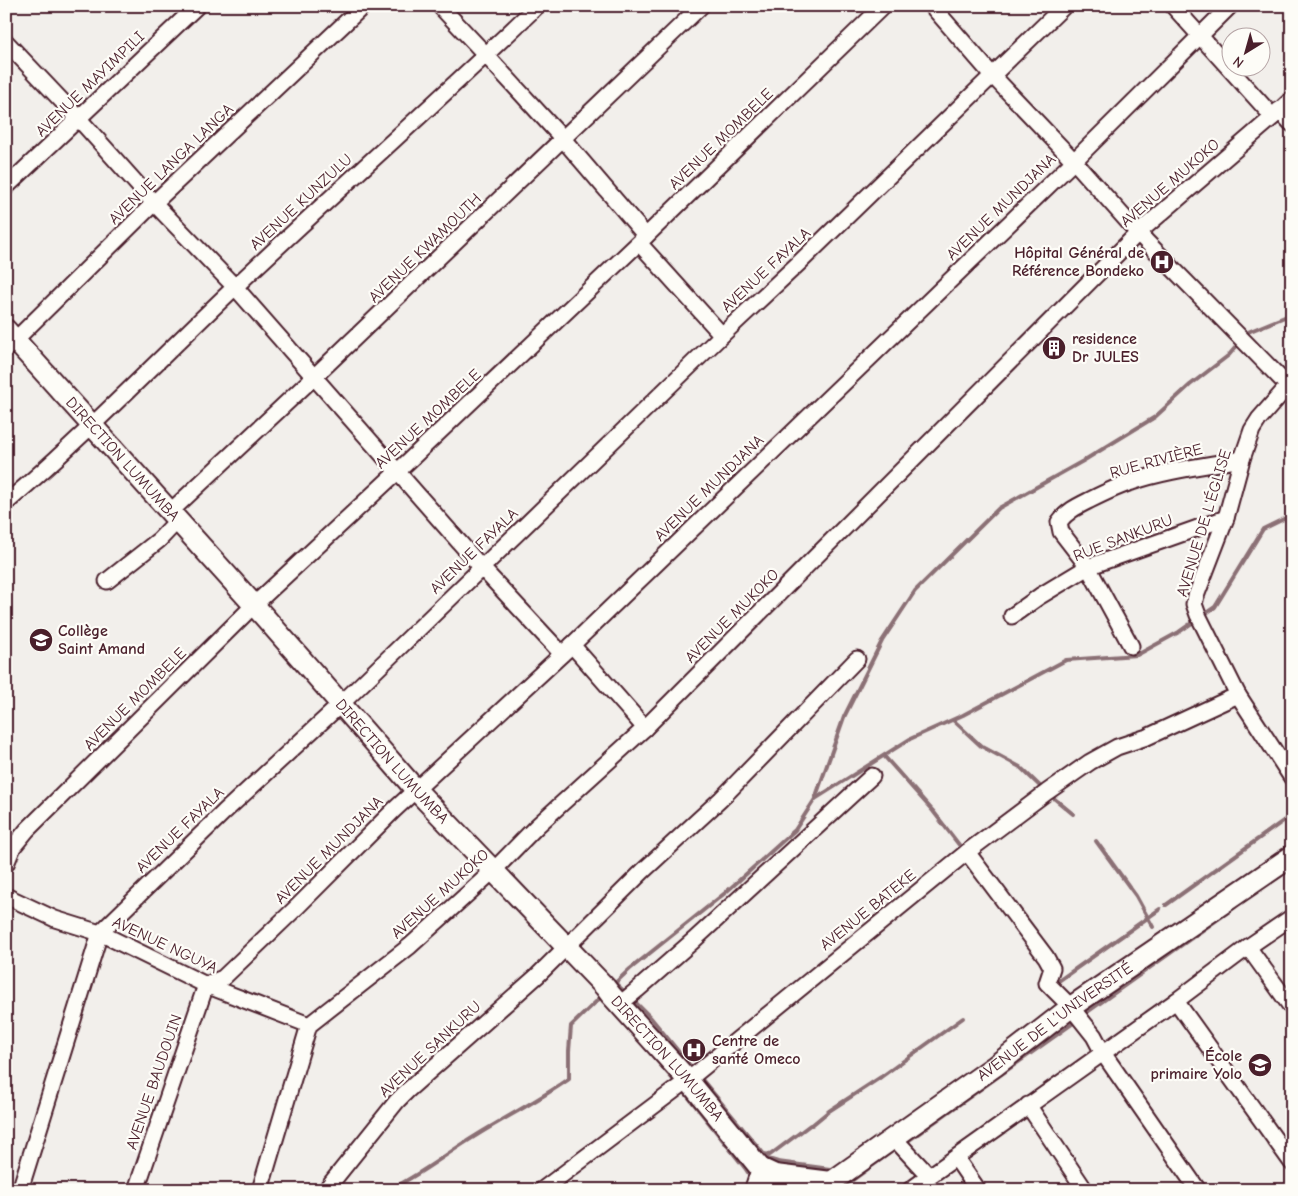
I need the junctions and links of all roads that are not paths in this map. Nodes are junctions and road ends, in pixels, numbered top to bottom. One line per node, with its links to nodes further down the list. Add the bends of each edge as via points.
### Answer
1 (197, 6): 17 (street, AVENUE MAYIMPILI)
2 (363, 6): 22 (street, AVENUE LANGA LANGA)
3 (440, 6): 13 (street)
4 (537, 6): 13 (street, AVENUE KUNZULU)
5 (701, 6): 19 (street, AVENUE KWAMOUTH)
6 (883, 6): 24 (street, AVENUE MOMBELE)
7 (932, 6): 14 (street)
8 (1064, 6): 14 (street, AVENUE FAYALA)
9 (1173, 6): 11 (street)
10 (1230, 6): 11 (street, AVENUE MUNDJANA)
11 (1200, 36): 16 (street); 20 (street, AVENUE MUNDJANA)
12 (6, 42): 17 (street)
13 (486, 55): 19 (street); 25 (street, AVENUE KUNZULU)
14 (992, 75): 20 (street); 26 (street, AVENUE FAYALA)
15 (1292, 99): 16 (street, AVENUE MUKOKO)
16 (1276, 114): 18 (street); 23 (street, AVENUE MUKOKO)
17 (79, 119): 21 (street, AVENUE MAYIMPILI); 22 (street)
18 (1292, 124)
19 (564, 139): 24 (street); 28 (street, AVENUE KWAMOUTH)
20 (1074, 160): 23 (street); 41 (street, AVENUE MUNDJANA)
21 (6, 187)
22 (154, 203): 25 (street); 27 (street, AVENUE LANGA LANGA)
23 (1138, 233): 30 (street, AVENUE DE L'ÉGLISE, via 1288,386 1259,419); 45 (street, AVENUE MUKOKO)
24 (642, 239): 26 (street); 31 (street, AVENUE MOMBELE)
25 (235, 287): 28 (street); 29 (street, AVENUE KUNZULU)
26 (722, 335): 36 (street, AVENUE FAYALA)
27 (9, 340): 29 (street, DIRECTION LUMUMBA)
28 (314, 377): 31 (street); 33 (street, AVENUE KWAMOUTH)
29 (92, 426): 32 (street, AVENUE KUNZULU); 33 (street, DIRECTION LUMUMBA)
30 (1242, 458): 34 (street, AVENUE DE L'ÉGLISE); 35 (street, RUE RIVIÈRE, via 1132,482 1072,509 1059,522 1061,532)
31 (398, 472): 36 (street); 38 (street, AVENUE MOMBELE)
32 (6, 503)
33 (174, 516): 37 (street, AVENUE KWAMOUTH, via 159,540); 38 (street, DIRECTION LUMUMBA)
34 (1226, 518): 35 (street, RUE SANKURU); 43 (street, AVENUE DE L'ÉGLISE, via 1194,604)
35 (1088, 567): 39 (street, RUE SANKURU); 40 (street)
36 (482, 568): 41 (street); 44 (street, AVENUE FAYALA)
37 (107, 581)
38 (254, 605): 44 (street, DIRECTION LUMUMBA); 51 (street, AVENUE MOMBELE, via 26,830 13,847)
39 (1012, 616)
40 (1131, 646)
41 (567, 649): 45 (street); 48 (street, AVENUE MUNDJANA)
42 (857, 659): 56 (street, AVENUE SANKURU, via 722,799)
43 (1238, 695): 47 (street, AVENUE DE L'ÉGLISE); 49 (street, AVENUE BATEKE, via 1147,737 1117,747 1090,762)
44 (341, 704): 48 (street, DIRECTION LUMUMBA); 55 (street, AVENUE FAYALA)
45 (645, 728): 52 (street, AVENUE MUKOKO, via 537,826)
46 (872, 776): 59 (street, via 637,990)
47 (1292, 778)
48 (416, 790): 52 (street, DIRECTION LUMUMBA); 58 (street, AVENUE MUNDJANA, via 222,978)
49 (968, 852): 61 (street, via 1046,957 1052,968 1047,983); 65 (street, AVENUE BATEKE)
50 (1292, 856): 61 (street, AVENUE DE L’UNIVERSITÉ)
51 (6, 864)
52 (494, 870): 56 (street, DIRECTION LUMUMBA); 63 (street, AVENUE MUKOKO, via 410,946)
53 (6, 896): 55 (street, AVENUE NGUYA, via 55,919)
54 (1292, 917): 57 (street)
55 (100, 933): 58 (street, AVENUE NGUYA); 74 (street, AVENUE FAYALA)
56 (566, 946): 59 (street, DIRECTION LUMUMBA); 73 (street, AVENUE SANKURU, via 537,976 407,1090)
57 (1248, 947): 60 (street); 62 (street)
58 (206, 985): 63 (street, AVENUE NGUYA); 75 (street, AVENUE BAUDOUIN)
59 (614, 996): 65 (street, DIRECTION LUMUMBA)
60 (1176, 1001): 64 (street); 69 (street)
61 (1071, 1007): 64 (street); 67 (street, AVENUE DE L’UNIVERSITÉ)
62 (1292, 1008)
63 (309, 1025): 76 (street)
64 (1103, 1053): 66 (street); 83 (street)
65 (688, 1080): 70 (street, DIRECTION LUMUMBA); 77 (street, AVENUE BATEKE)
66 (1028, 1105): 68 (street); 82 (street)
67 (894, 1138): 71 (street); 72 (street, AVENUE DE L’UNIVERSITÉ)
68 (956, 1158): 71 (street); 81 (street)
69 (1292, 1163)
70 (762, 1169): 72 (street); 78 (street); 79 (street, DIRECTION LUMUMBA)
71 (929, 1176): 80 (street)
72 (826, 1186)
73 (328, 1187)
74 (20, 1190)
75 (136, 1190)
76 (260, 1190)
77 (542, 1190)
78 (755, 1190)
79 (778, 1190)
80 (910, 1190)
81 (978, 1190)
82 (1084, 1190)
83 (1198, 1190)

